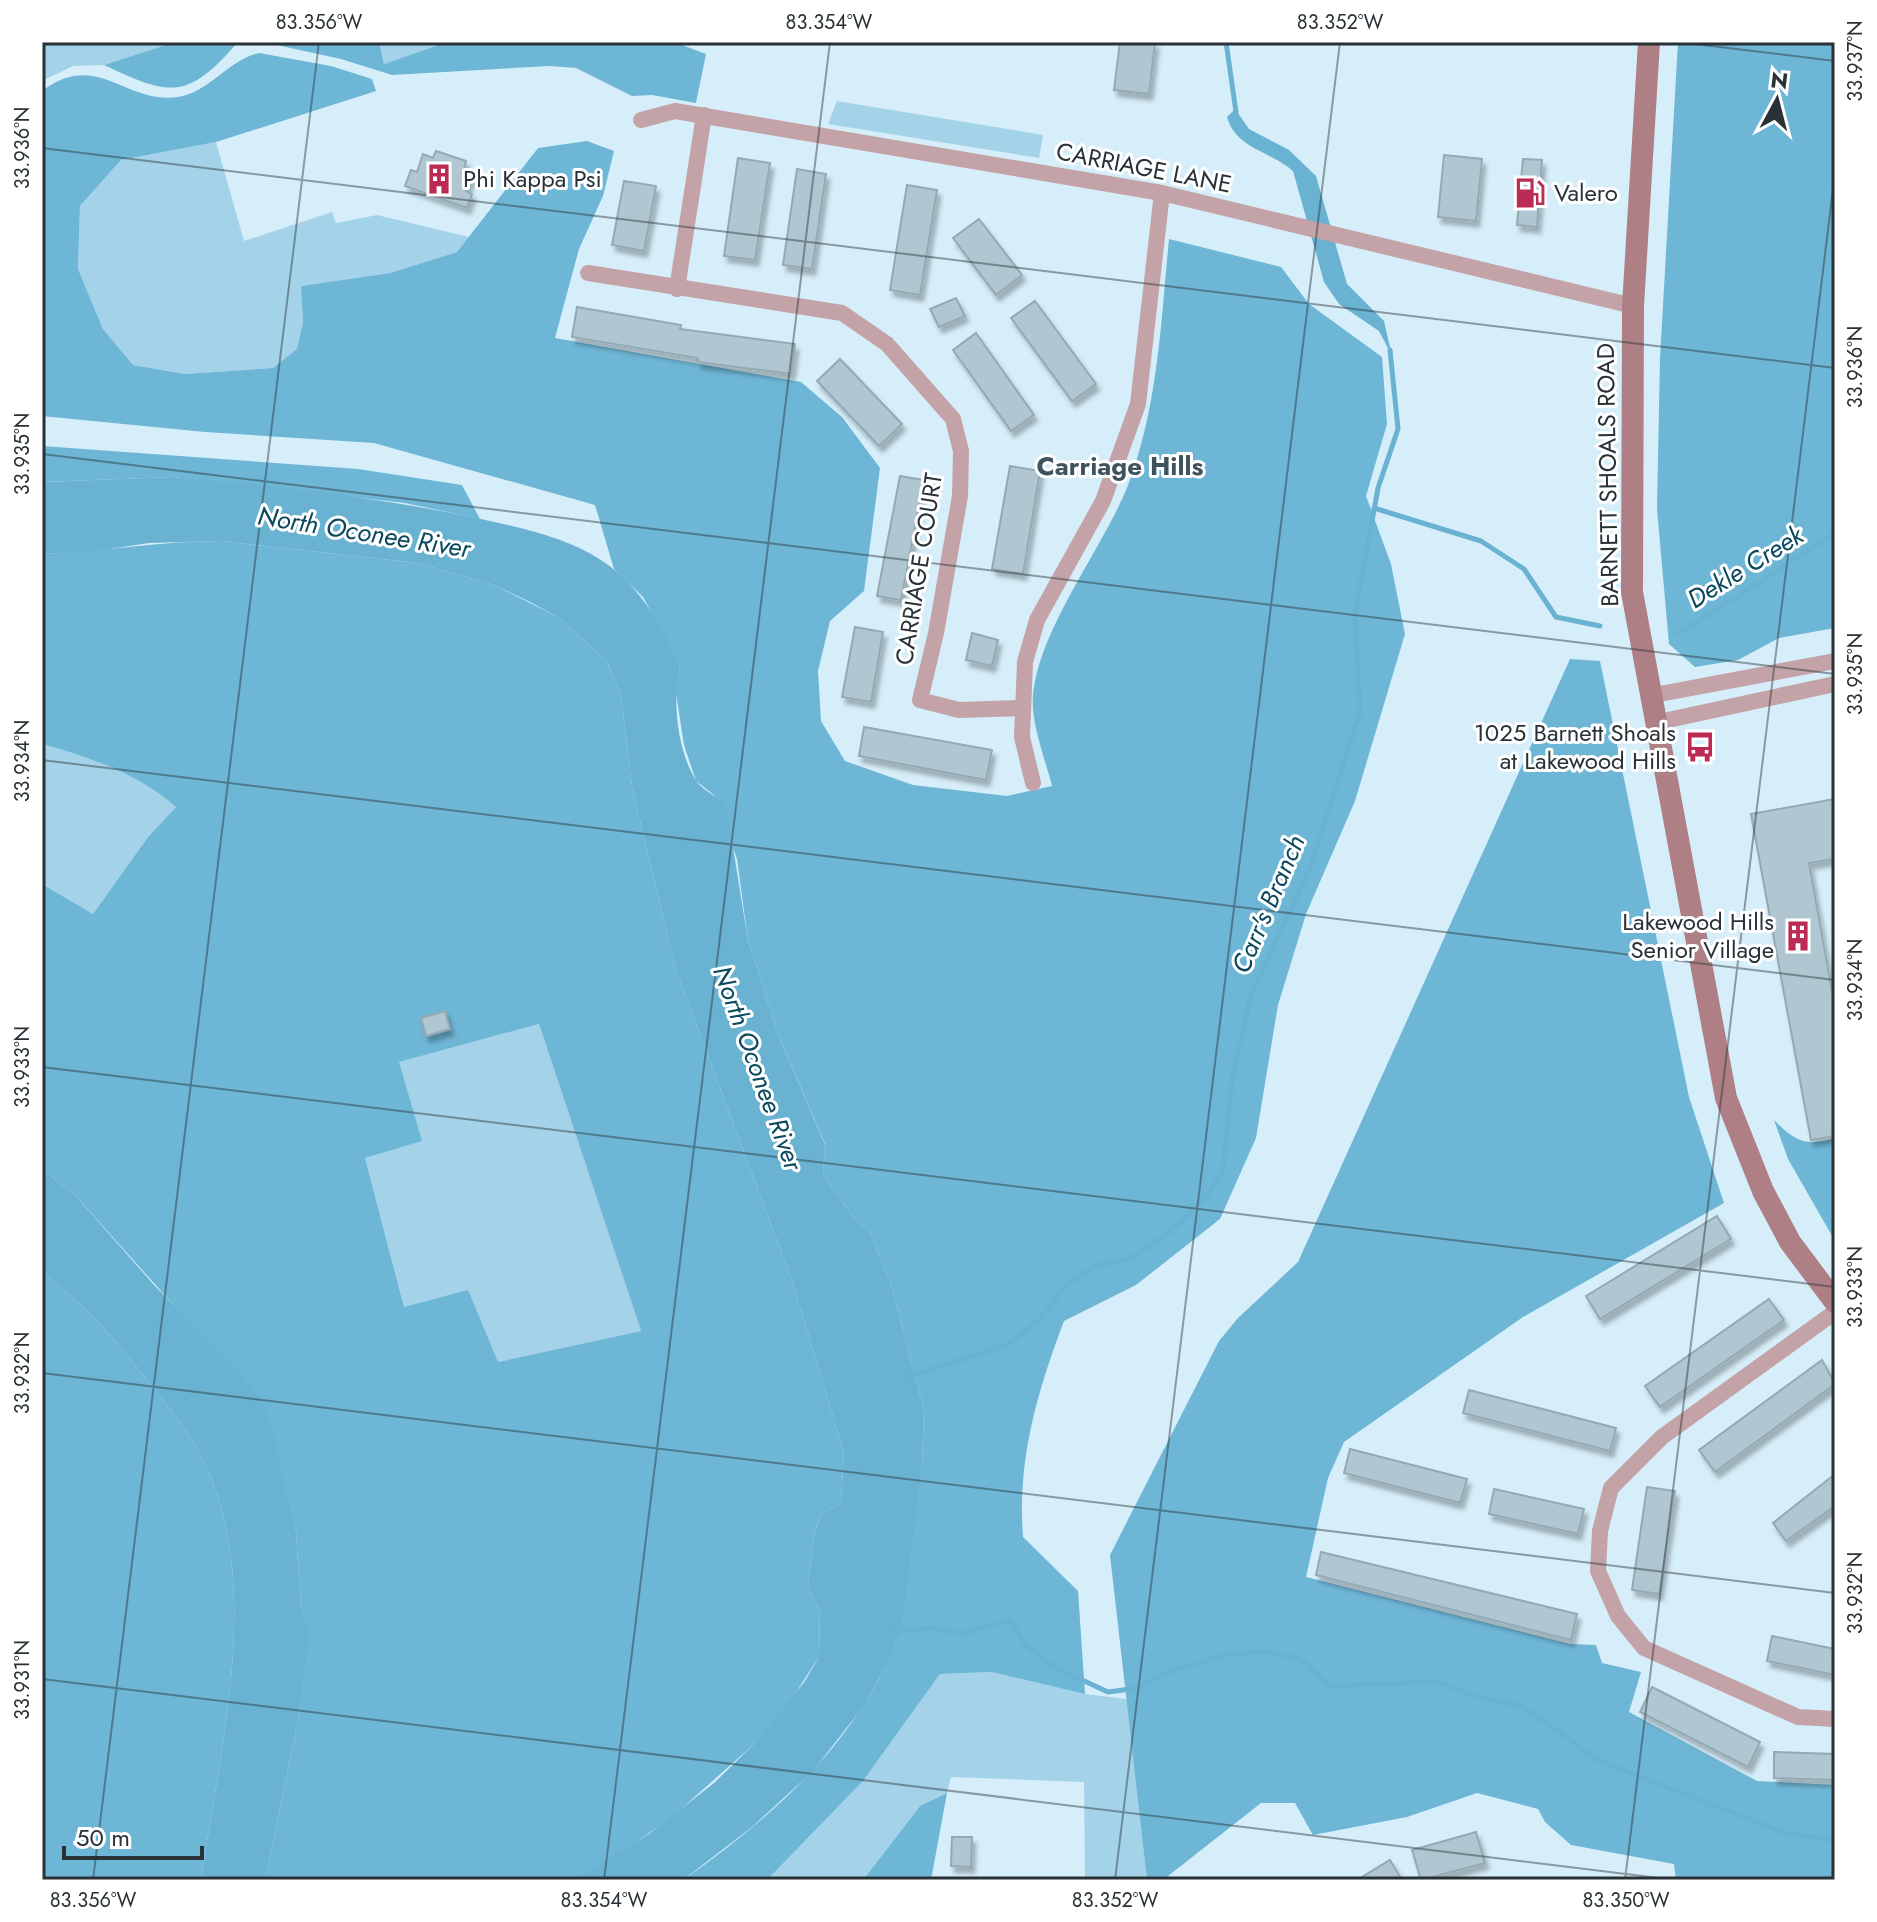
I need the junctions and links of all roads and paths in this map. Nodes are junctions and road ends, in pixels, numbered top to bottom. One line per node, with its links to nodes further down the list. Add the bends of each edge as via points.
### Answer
1 (1649, 42): 7 (main road, BARNETT SHOALS ROAD)
2 (704, 115): 3 (street, CARRIAGE LANE, via 675,111); 4 (street, CARRIAGE LANE); 6 (street)
3 (641, 120)
4 (1162, 193): 7 (street, CARRIAGE LANE); 11 (street, via 1138,404 1103,501 1037,620 1025,662)
5 (588, 273): 6 (street, CARRIAGE COURT)
6 (677, 289): 11 (street, CARRIAGE COURT, via 842,313 887,344 922,380 953,419 961,451 960,496 920,700 959,710)
7 (1633, 306): 10 (main road, BARNETT SHOALS ROAD, via 1632,592)
8 (1835, 661): 10 (street)
9 (1835, 684): 12 (street)
10 (1649, 696): 12 (main road, BARNETT SHOALS ROAD)
11 (1022, 708): 13 (street, via 1022,737)
12 (1654, 723): 14 (main road, BARNETT SHOALS ROAD, via 1726,1098 1776,1217)
13 (1033, 783)
14 (1835, 1302)
15 (1835, 1312): 16 (street, via 1662,1437 1611,1488 1600,1531 1598,1571 1618,1616 1644,1648 1798,1717)
16 (1835, 1719)

